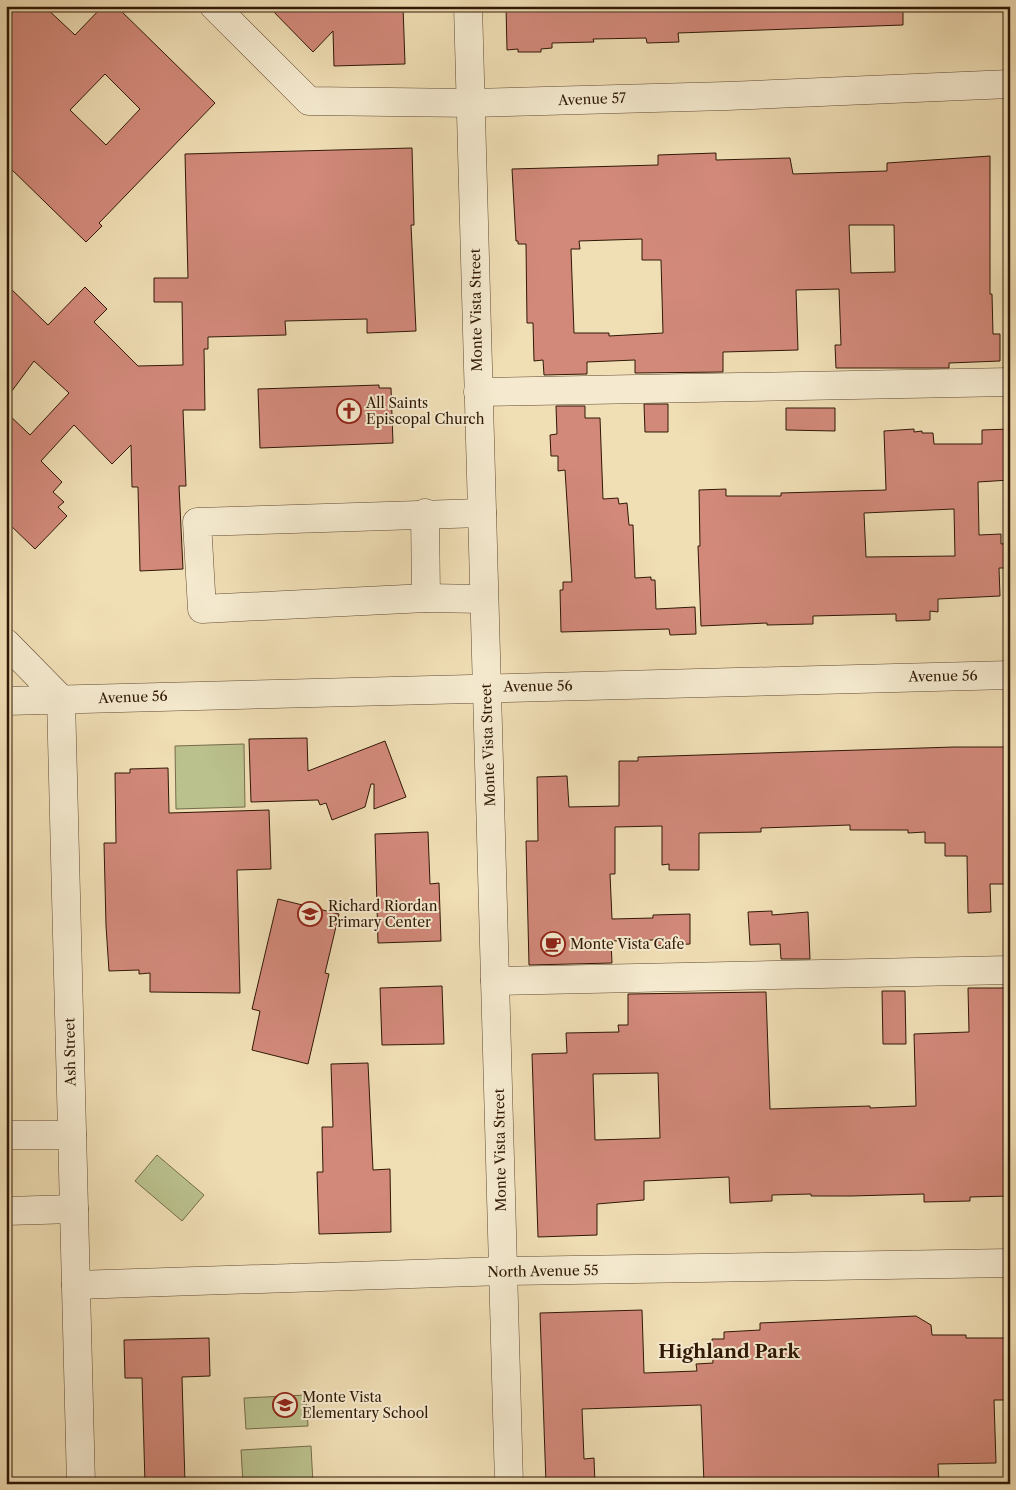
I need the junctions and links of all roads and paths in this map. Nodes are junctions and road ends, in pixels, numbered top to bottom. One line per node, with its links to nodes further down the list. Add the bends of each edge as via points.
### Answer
1 (214, 6): 4 (street, Avenue 57, via 309,101)
2 (468, 6): 4 (street, Monte Vista Street)
3 (1010, 84): 4 (street, Avenue 57)
4 (471, 103): 6 (street, Monte Vista Street)
5 (1010, 382): 6 (street)
6 (478, 392): 8 (street, Monte Vista Street)
7 (425, 513): 8 (street); 9 (street); 9 (street, via 197,522 202,609)
8 (482, 513): 10 (street, Monte Vista Street)
9 (426, 598): 10 (street)
10 (484, 599): 13 (street, Monte Vista Street)
11 (6, 643): 14 (street)
12 (1010, 675): 13 (street, Avenue 56)
13 (486, 687): 14 (street, Avenue 56); 17 (street, Monte Vista Street)
14 (61, 700): 15 (street, Avenue 56); 18 (street, Ash Street)
15 (6, 701)
16 (1010, 970): 17 (street)
17 (495, 981): 23 (street, Monte Vista Street)
18 (72, 1135): 19 (street); 20 (street, Ash Street)
19 (6, 1136)
20 (74, 1209): 21 (street); 24 (street, Ash Street)
21 (6, 1211)
22 (1010, 1263): 23 (street, North Avenue 55)
23 (503, 1271): 24 (street, North Avenue 55); 26 (street, Monte Vista Street)
24 (76, 1285): 25 (street, Ash Street)
25 (81, 1484)
26 (509, 1484)

